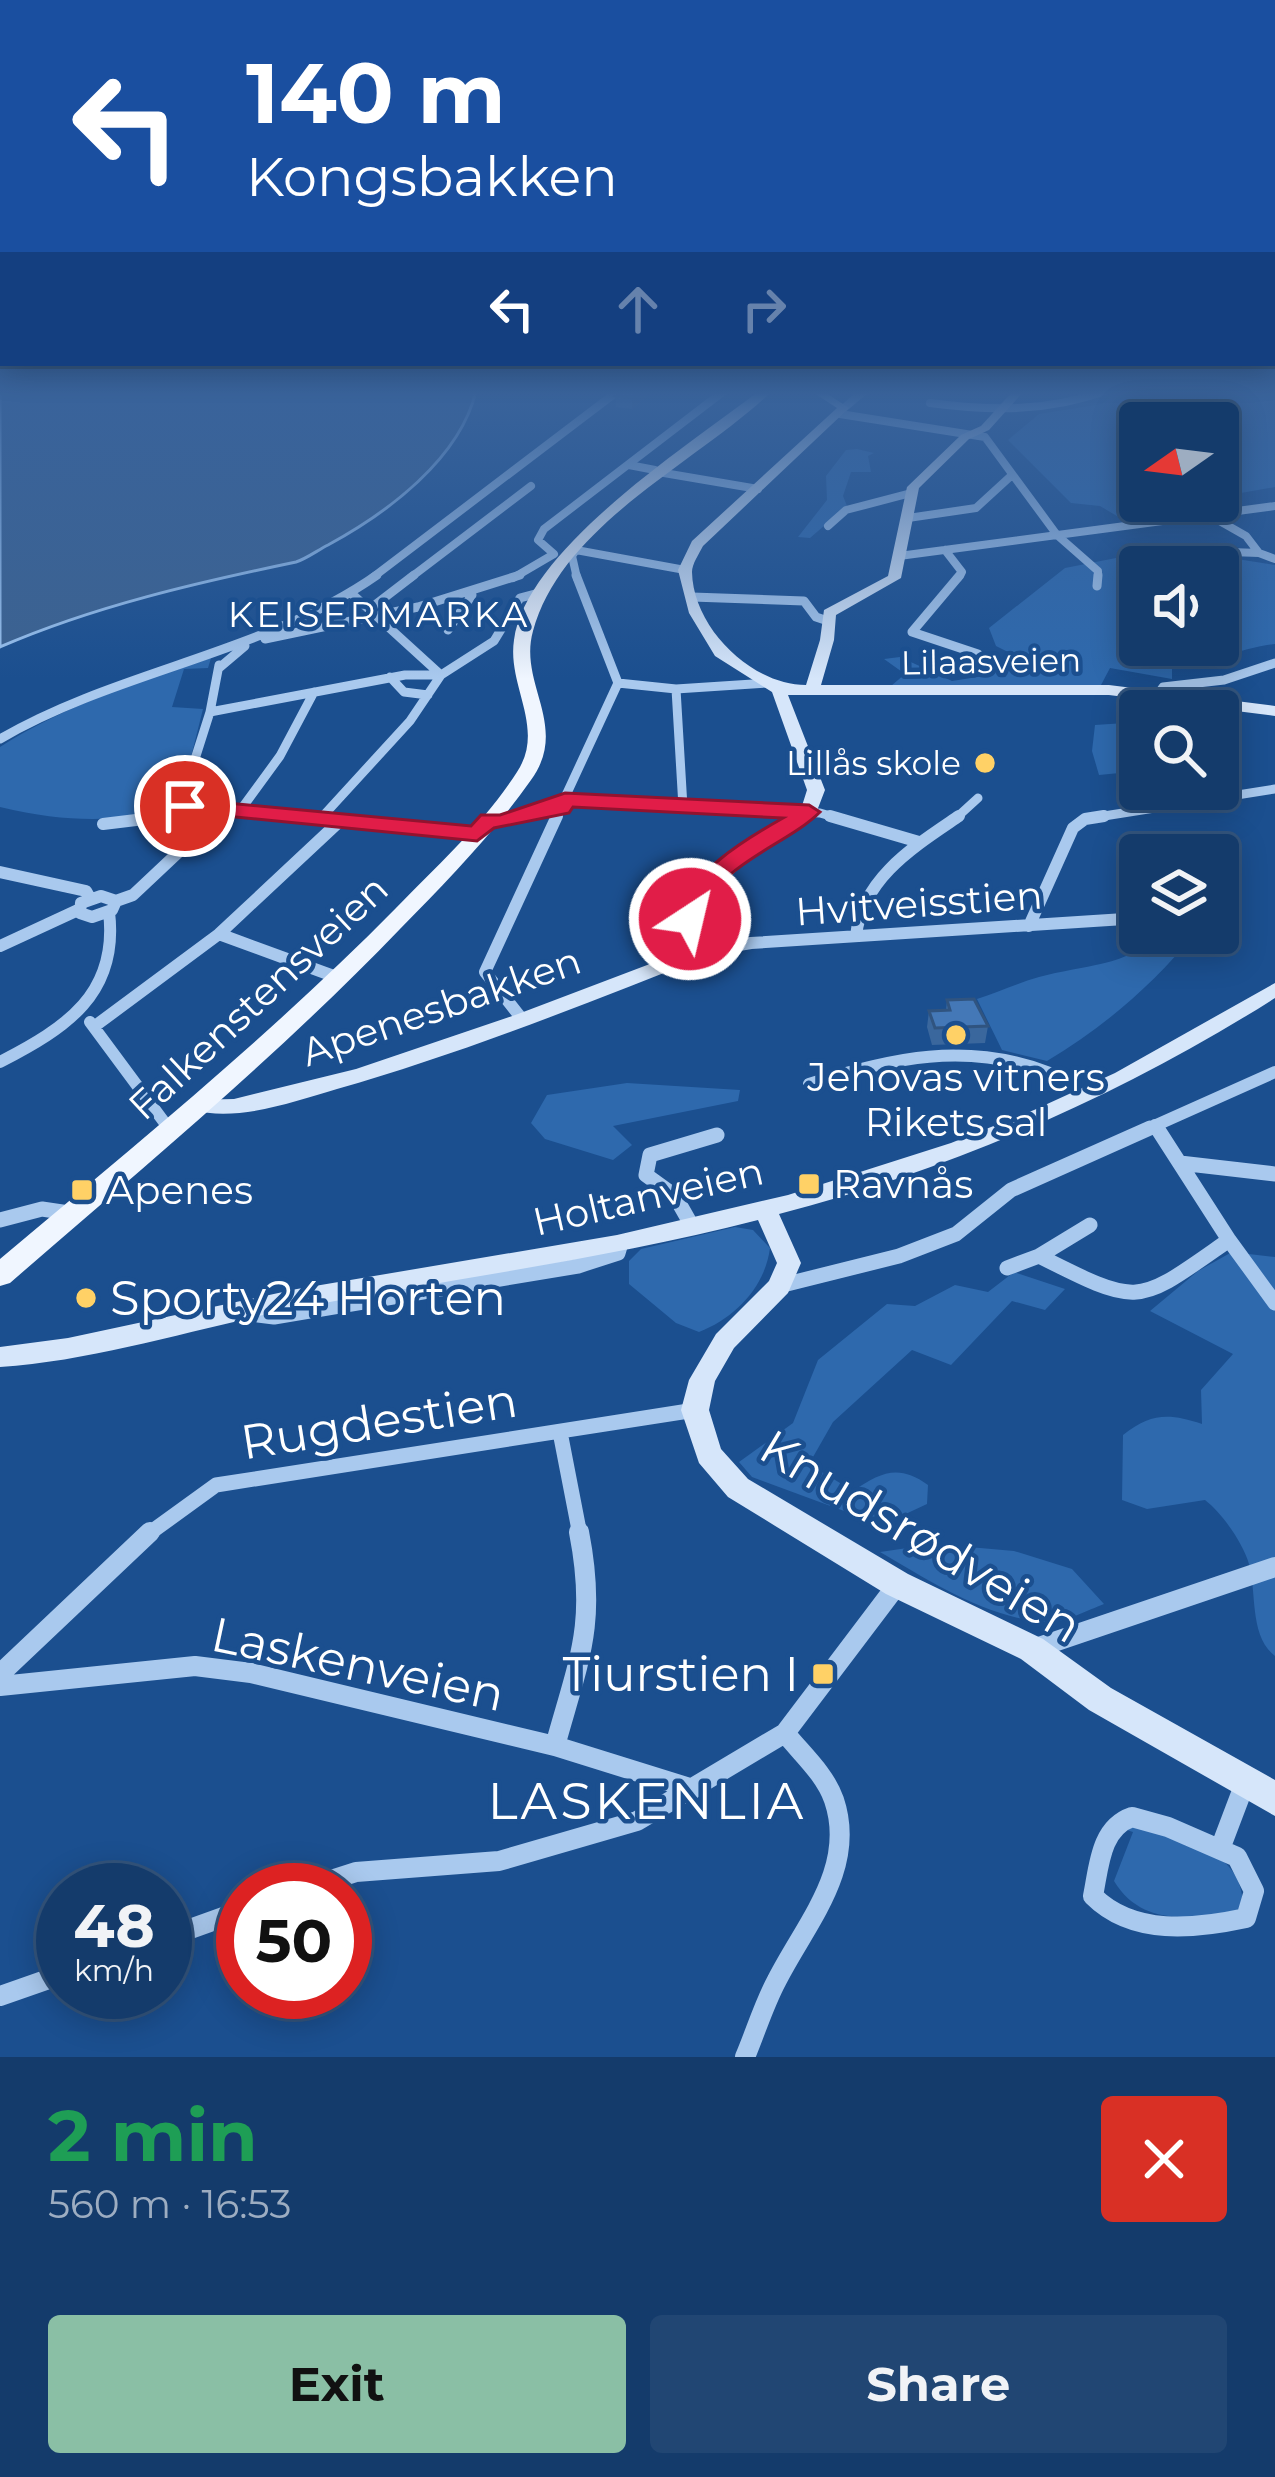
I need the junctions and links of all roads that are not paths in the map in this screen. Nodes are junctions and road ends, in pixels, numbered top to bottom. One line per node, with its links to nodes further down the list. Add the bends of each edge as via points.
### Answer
1 (495, 487): 26 (street)
2 (530, 487): 30 (street)
3 (601, 487): 27 (street, via 537,536 554,551 547,562)
4 (642, 487): 18 (main road, Falkenstensveien)
5 (747, 487): 9 (street)
6 (917, 487): 10 (main road)
7 (1000, 487): 13 (street, via 981,506)
8 (1021, 487): 17 (street)
9 (758, 489): 24 (main road, via 697,544)
10 (911, 493): 13 (main road); 16 (street, via 846,510)
11 (1275, 506): 12 (street)
12 (1239, 511)
13 (908, 518): 22 (main road)
14 (1156, 522): 17 (street)
15 (1221, 522): 21 (street)
16 (828, 526)
17 (1058, 535): 19 (street); 25 (street, via 1098,571)
18 (573, 549): 24 (street); 28 (main road, Falkenstensveien); 39 (street, via 592,630)
19 (945, 550): 22 (street); 34 (street, via 962,572 912,632)
20 (1239, 553): 21 (street)
21 (1259, 554): 23 (street)
22 (899, 556): 31 (main road, via 886,585)
23 (1275, 559)
24 (685, 570): 29 (main road)
25 (1097, 586)
26 (351, 593): 30 (street); 33 (street)
27 (472, 594): 30 (street); 32 (street)
28 (535, 595): 37 (street, via 520,598 483,652); 62 (main road, Falkenstensveien, via 522,655 536,753)
29 (692, 597): 31 (street, via 804,601); 40 (main road, via 714,646)
30 (375, 610): 36 (street, via 250,643); 37 (street)
31 (825, 620): 42 (main road)
32 (448, 629)
33 (216, 651): 36 (street); 50 (street, via 53,708)
34 (978, 654)
35 (1275, 663): 43 (street)
36 (219, 668): 49 (street)
37 (441, 675): 38 (street); 46 (street)
38 (390, 677): 44 (street); 46 (street, via 404,692)
39 (618, 683): 41 (street); 53 (street)
40 (773, 686): 41 (street); 42 (main road, Lilaasveien); 58 (main road, via 816,790)
41 (676, 689): 55 (street)
42 (812, 690): 45 (main road, Lilaasveien)
43 (1160, 690)
44 (314, 692): 49 (street); 56 (street)
45 (1119, 692)
46 (428, 695): 59 (street)
47 (1239, 706): 48 (main road, Lilaasveien)
48 (1275, 711)
49 (210, 712): 54 (street)
50 (0, 739)
51 (1275, 789): 69 (street, via 1085,819)
52 (978, 798): 63 (street)
53 (563, 804): 55 (street); 62 (street); 77 (street, via 485,972)
54 (186, 805): 57 (street); 61 (street, via 159,820)
55 (683, 807): 58 (street)
56 (242, 808): 57 (street); 59 (street)
57 (223, 810): 66 (street)
58 (809, 812): 63 (street); 73 (main road, via 757,842 694,900 691,930)
59 (323, 817): 60 (street)
60 (342, 819): 62 (street); 70 (street)
61 (103, 824)
62 (483, 827): 74 (main road, Falkenstensveien)
63 (919, 842): 71 (street, via 876,889)
64 (0, 872): 65 (street)
65 (90, 898): 66 (street, via 106,896); 67 (street)
66 (112, 907): 67 (street, via 87,916); 76 (street, via 108,964)
67 (78, 910): 72 (street)
68 (1119, 920): 69 (street, Hvitveisstien)
69 (1029, 926): 71 (street, Hvitveisstien)
70 (219, 934): 74 (street); 78 (street)
71 (856, 936): 73 (street, Hvitveisstien)
72 (0, 946)
73 (703, 952): 77 (main road, Apenesbakken)
74 (340, 978): 83 (main road, Falkenstensveien)
75 (1275, 989): 89 (main road, Holtanveien, via 1195,1039 1041,1113)
76 (79, 1015): 78 (street); 79 (street)
77 (523, 1019): 83 (main road, Apenesbakken, via 235,1109)
78 (95, 1026): 85 (street)
79 (0, 1062)
80 (1275, 1072): 84 (street)
81 (1050, 1073): 82 (street, via 959,1052 880,1060)
82 (809, 1084)
83 (200, 1105): 85 (main road, Falkenstensveien)
84 (1155, 1125): 87 (street); 98 (street, via 1011,1190 956,1234)
85 (170, 1130): 90 (main road, Falkenstensveien)
86 (717, 1135): 93 (street, via 650,1155 646,1175 675,1196)
87 (1180, 1163): 88 (street); 94 (street)
88 (1275, 1174)
89 (764, 1208): 93 (main road, Holtanveien); 98 (main road, via 789,1263)
90 (71, 1214): 91 (street, via 41,1209); 97 (main road, Falkenstensveien)
91 (0, 1220)
92 (1090, 1225): 95 (street)
93 (692, 1226): 100 (main road, Holtanveien)
94 (1229, 1240): 95 (street, via 1139,1297 1114,1294); 99 (street)
95 (1039, 1256): 96 (street)
96 (1007, 1268)
97 (0, 1274)
98 (779, 1286): 101 (main road, via 725,1340)
99 (1275, 1303)
100 (0, 1357)
101 (695, 1410): 102 (street, Rugdestien); 104 (main road, Knudsrødveien, via 709,1455 738,1488)
102 (560, 1432): 106 (street, Rugdestien, via 216,1485 154,1528); 109 (street, via 589,1582 589,1624)
103 (1275, 1567): 105 (street)
104 (897, 1583): 105 (main road, Knudsrødveien); 108 (street)
105 (1032, 1649): 110 (main road, Knudsrødveien, via 1100,1699)
106 (0, 1674)
107 (0, 1686): 109 (street, Laskenveien, via 195,1666)
108 (785, 1733): 111 (street); 117 (street, via 833,1798 839,1863)
109 (555, 1746): 111 (street, Laskenveien)
110 (1245, 1781): 112 (main road, Knudsrødveien); 113 (street)
111 (693, 1789): 114 (street, via 637,1821 499,1862)
112 (1275, 1799)
113 (1220, 1850): 113 (street, via 1139,1814 1121,1817 1106,1835 1093,1896 1104,1911 1141,1922 1246,1918 1254,1892 1237,1857)
114 (372, 1871)
115 (36, 1983): 116 (street)
116 (0, 1996)
117 (746, 2057)

